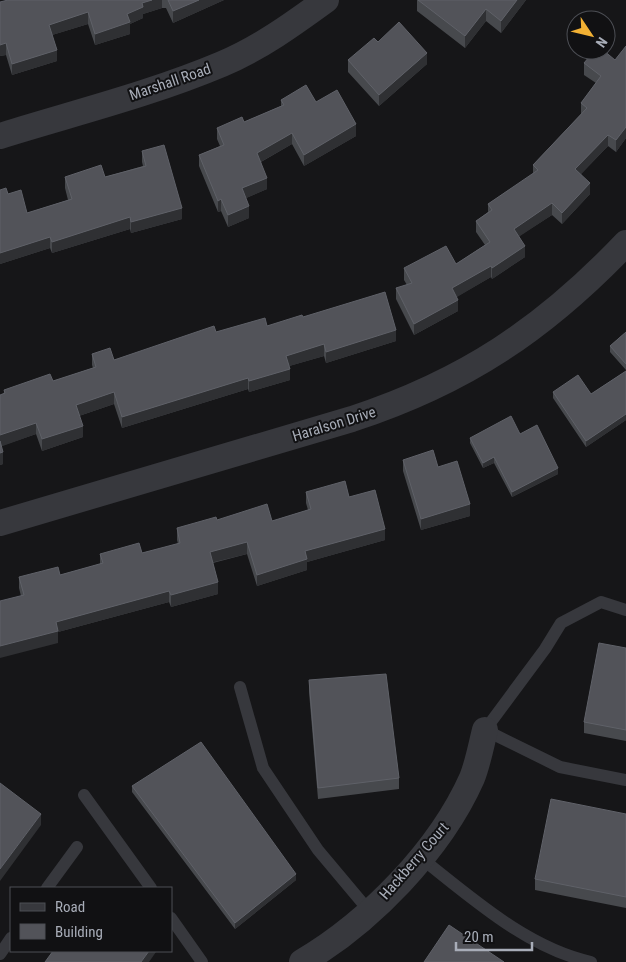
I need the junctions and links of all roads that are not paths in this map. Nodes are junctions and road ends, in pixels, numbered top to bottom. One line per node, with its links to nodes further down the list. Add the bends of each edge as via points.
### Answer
1 (326, 0): 2 (street, Marshall Road, via 276,36 224,64 167,85)
2 (0, 136)
3 (626, 243): 4 (street, Haralson Drive, via 595,276 516,341 427,390 352,419)
4 (0, 524)
5 (626, 610): 7 (lane, via 601,602 561,623)
6 (240, 687): 14 (lane, via 263,768 318,850)
7 (485, 730): 8 (lane, via 560,768); 11 (street, Hackberry Court, via 472,777 450,820)
8 (626, 780)
9 (84, 794): 13 (lane)
10 (77, 847): 12 (lane)
11 (421, 858): 14 (street, Hackberry Court); 20 (lane, via 510,925 570,957)
12 (48, 887)
13 (150, 887)
14 (370, 912): 18 (street, Hackberry Court)
15 (172, 919): 19 (lane)
16 (10, 939): 17 (lane)
17 (0, 954)
18 (309, 960)
19 (202, 962)
20 (592, 962)

